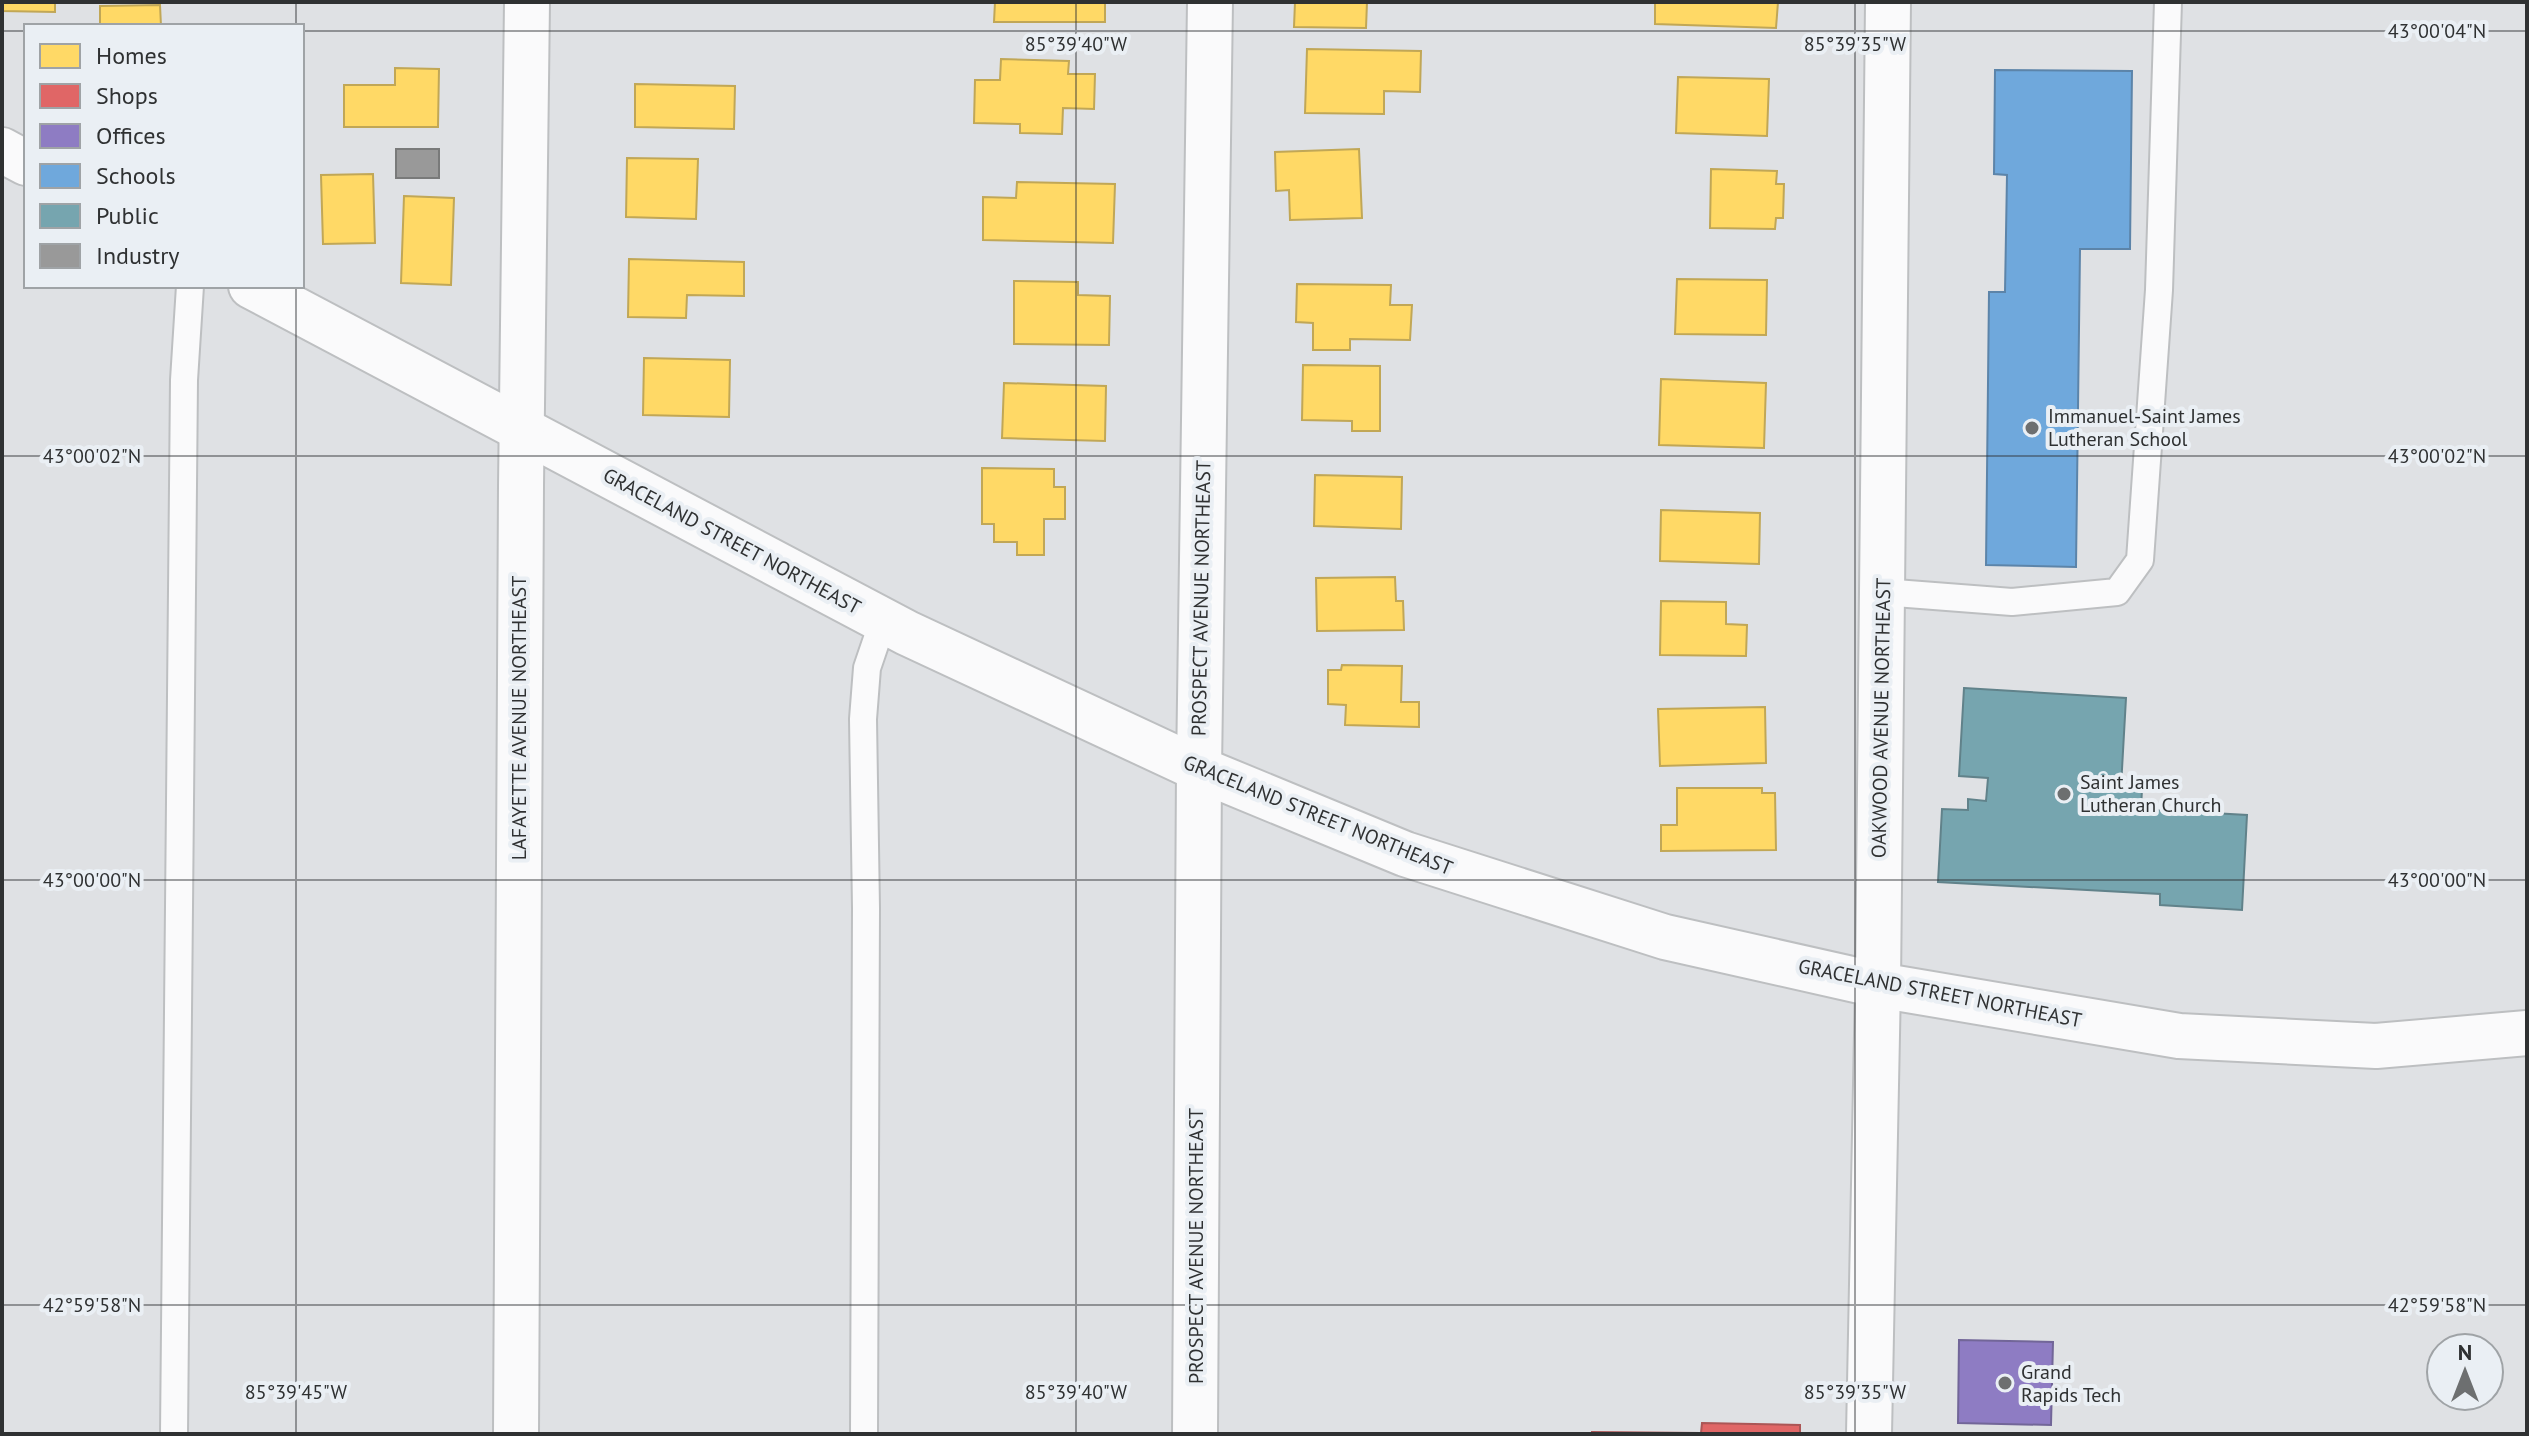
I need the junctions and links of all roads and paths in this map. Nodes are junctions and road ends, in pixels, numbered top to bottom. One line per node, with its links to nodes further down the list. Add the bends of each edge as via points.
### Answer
1 (527, 2): 9 (street, LAFAYETTE AVENUE NORTHEAST)
2 (1210, 2): 12 (street, PROSPECT AVENUE NORTHEAST)
3 (1888, 2): 10 (street, OAKWOOD AVENUE NORTHEAST)
4 (2168, 2): 10 (lane, via 2159,290 2140,560 2117,592 2012,602)
5 (2, 150): 6 (street)
6 (24, 162)
7 (190, 288): 15 (lane, via 184,380)
8 (255, 288): 9 (street, GRACELAND STREET NORTHEAST)
9 (521, 428): 11 (street, GRACELAND STREET NORTHEAST); 16 (street, LAFAYETTE AVENUE NORTHEAST)
10 (1882, 592): 13 (street, OAKWOOD AVENUE NORTHEAST)
11 (883, 621): 12 (street, GRACELAND STREET NORTHEAST); 17 (lane, via 867,668 863,719)
12 (1199, 769): 13 (street, GRACELAND STREET NORTHEAST, via 1405,854 1578,910 1665,937); 18 (street, PROSPECT AVENUE NORTHEAST)
13 (1878, 985): 14 (street, GRACELAND STREET NORTHEAST, via 2179,1036 2376,1046); 19 (street, OAKWOOD AVENUE NORTHEAST)
14 (2527, 1033)
15 (174, 1434)
16 (516, 1434)
17 (864, 1434)
18 (1195, 1434)
19 (1869, 1434)

